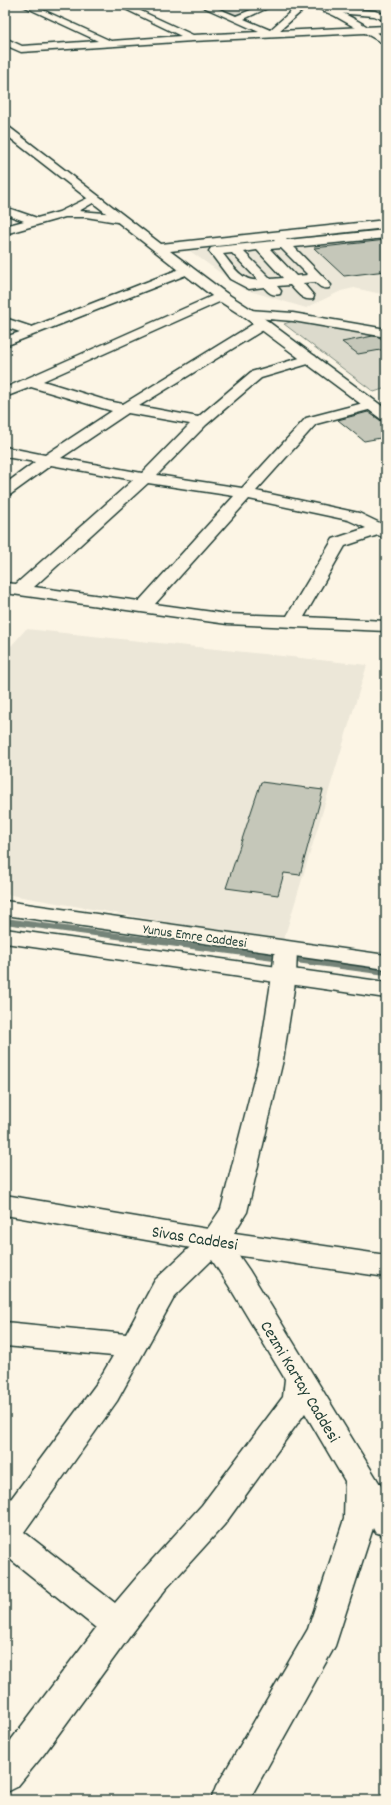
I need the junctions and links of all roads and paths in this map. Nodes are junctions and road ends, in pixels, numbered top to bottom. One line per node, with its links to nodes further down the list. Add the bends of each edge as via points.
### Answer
1 (25, 5): 20 (street)
2 (121, 5): 17 (street)
3 (203, 5): 13 (street)
4 (270, 5): 13 (street)
5 (315, 5): 9 (street)
6 (358, 5): 11 (street)
7 (288, 6): 8 (street)
8 (300, 8): 10 (street); 16 (street)
9 (327, 10): 10 (street); 11 (street)
10 (338, 14): 15 (street)
11 (375, 14): 12 (street)
12 (386, 18)
13 (237, 19): 16 (street)
14 (386, 29): 15 (street)
15 (366, 30): 16 (street); 19 (street)
16 (272, 34): 17 (street)
17 (193, 38): 20 (street)
18 (5, 41): 21 (street)
19 (386, 42)
20 (110, 43): 21 (street)
21 (21, 49): 22 (street)
22 (5, 50)
23 (5, 129): 24 (street)
24 (94, 198): 26 (street); 27 (street)
25 (5, 210): 28 (street)
26 (63, 214): 27 (street); 28 (street)
27 (117, 218): 35 (street)
28 (35, 221): 30 (street)
29 (386, 224): 32 (street)
30 (5, 230)
31 (386, 234): 33 (street)
32 (274, 235): 33 (street); 35 (street)
33 (284, 244): 34 (street); 38 (street)
34 (260, 246): 36 (street); 39 (street)
35 (159, 248): 37 (street)
36 (235, 249): 40 (street); 40 (street, via 215,251 234,276 249,285)
37 (187, 270): 43 (street); 48 (street)
38 (319, 278): 39 (street); 41 (street)
39 (293, 281): 40 (street); 44 (street)
40 (267, 283): 42 (street)
41 (329, 288)
42 (278, 293)
43 (221, 296): 45 (street); 52 (street)
44 (308, 296)
45 (249, 314): 47 (street); 49 (street, via 293,317)
46 (5, 322): 48 (street)
47 (263, 324): 51 (street); 55 (street)
48 (32, 332): 50 (street)
49 (386, 333)
50 (5, 342)
51 (310, 359): 54 (street); 57 (street, via 256,375)
52 (30, 382): 53 (street); 55 (street, via 106,405)
53 (5, 393)
54 (372, 405): 56 (street); 62 (street, via 311,421)
55 (126, 408): 57 (street); 59 (street)
56 (386, 416)
57 (201, 422): 60 (street)
58 (5, 452): 59 (street)
59 (47, 460): 60 (street); 61 (street)
60 (145, 478): 62 (street); 64 (street)
61 (5, 491)
62 (244, 493): 63 (street, via 353,516); 65 (street)
63 (377, 528): 66 (street, via 339,543)
64 (13, 589): 65 (street)
65 (142, 607): 66 (street, via 227,619)
66 (292, 622): 67 (street)
67 (386, 626)
68 (5, 908): 71 (street, Yunus Emre Caddesi)
69 (5, 936): 71 (street, Yunus Emre Caddesi)
70 (386, 962): 71 (street, Yunus Emre Caddesi)
71 (285, 966): 72 (street, Yunus Emre Caddesi); 74 (street, via 271,1060 234,1212)
72 (386, 990)
73 (5, 1206): 74 (street, Sivas Caddesi)
74 (214, 1241): 75 (street, Sivas Caddesi); 77 (street, via 165,1288); 78 (street, Cezmi Kartay Caddesi, via 240,1278)
75 (386, 1266)
76 (5, 1334): 77 (street)
77 (134, 1346): 81 (street, via 107,1392)
78 (299, 1380): 79 (street, Cezmi Kartay Caddesi); 83 (street, via 297,1400 269,1440 213,1515)
79 (360, 1479): 80 (street, Cezmi Kartay Caddesi); 85 (street, via 360,1519 323,1635)
80 (386, 1522)
81 (5, 1532)
82 (5, 1536): 83 (street)
83 (118, 1624): 84 (street)
84 (5, 1775)
85 (229, 1800)

